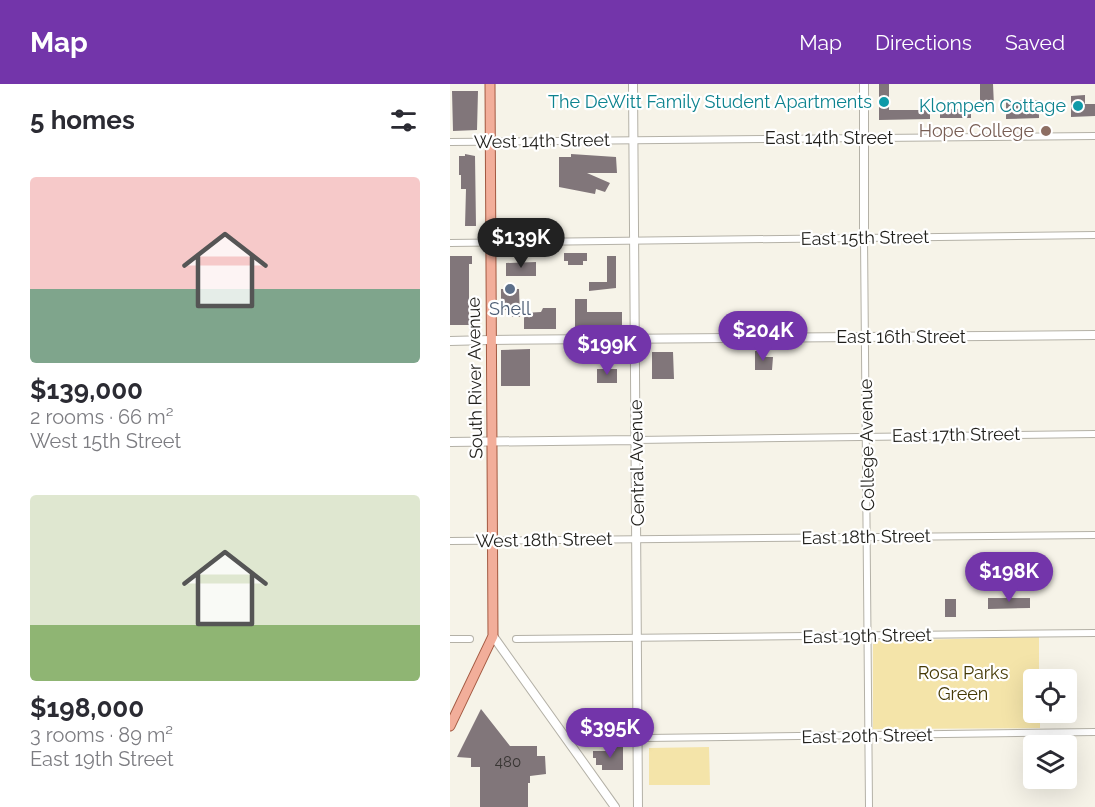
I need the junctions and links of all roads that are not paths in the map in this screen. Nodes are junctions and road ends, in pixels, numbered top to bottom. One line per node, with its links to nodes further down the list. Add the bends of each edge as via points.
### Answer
1 (490, 84): 7 (main road, South River Avenue)
2 (633, 84): 6 (street, Central Avenue)
3 (864, 84): 5 (street, College Avenue)
4 (1095, 136): 5 (street, East 14th Street)
5 (864, 138): 6 (street, East 14th Street); 10 (street, College Avenue)
6 (634, 140): 7 (street, West 14th Street); 11 (street, Central Avenue)
7 (490, 141): 8 (street, West 14th Street); 12 (main road, South River Avenue)
8 (450, 142)
9 (1095, 235): 10 (street, East 15th Street)
10 (864, 238): 11 (street, East 15th Street); 15 (street, College Avenue)
11 (635, 240): 12 (street, East 15th Street); 16 (street, Central Avenue)
12 (491, 242): 13 (street, East 15th Street); 17 (main road, South River Avenue)
13 (450, 243)
14 (1095, 335): 15 (main road, East 16th Street)
15 (866, 337): 16 (main road, East 16th Street); 20 (street, College Avenue)
16 (635, 339): 17 (main road, East 16th Street); 21 (street, Central Avenue)
17 (490, 340): 18 (street); 23 (main road, South River Avenue)
18 (450, 341)
19 (1095, 434): 20 (street, East 17th Street)
20 (867, 436): 21 (street, East 17th Street); 25 (street, College Avenue)
21 (636, 440): 23 (street); 26 (street, Central Avenue)
22 (450, 442): 23 (street)
23 (492, 442): 27 (main road, South River Avenue)
24 (1095, 535): 25 (street, East 18th Street)
25 (868, 536): 26 (street, East 18th Street); 31 (street, College Avenue)
26 (638, 539): 27 (street, West 18th Street); 32 (street, Central Avenue)
27 (494, 540): 28 (street, West 18th Street); 30 (main road, South River Avenue)
28 (450, 541)
29 (1095, 633): 31 (street, East 19th Street)
30 (493, 636): 36 (main road); 40 (main road)
31 (868, 636): 32 (street, East 19th Street); 38 (street, College Avenue)
32 (639, 638): 35 (street, East 19th Street); 39 (street, Central Avenue)
33 (450, 639): 34 (street)
34 (470, 639)
35 (516, 639)
36 (450, 726)
37 (1095, 732): 38 (street, East 20th Street)
38 (869, 736): 39 (street, East 20th Street); 43 (street, College Avenue)
39 (638, 738): 40 (street, East 20th Street); 42 (street, Central Avenue)
40 (567, 739): 41 (main road)
41 (615, 807)
42 (638, 807)
43 (869, 807)

